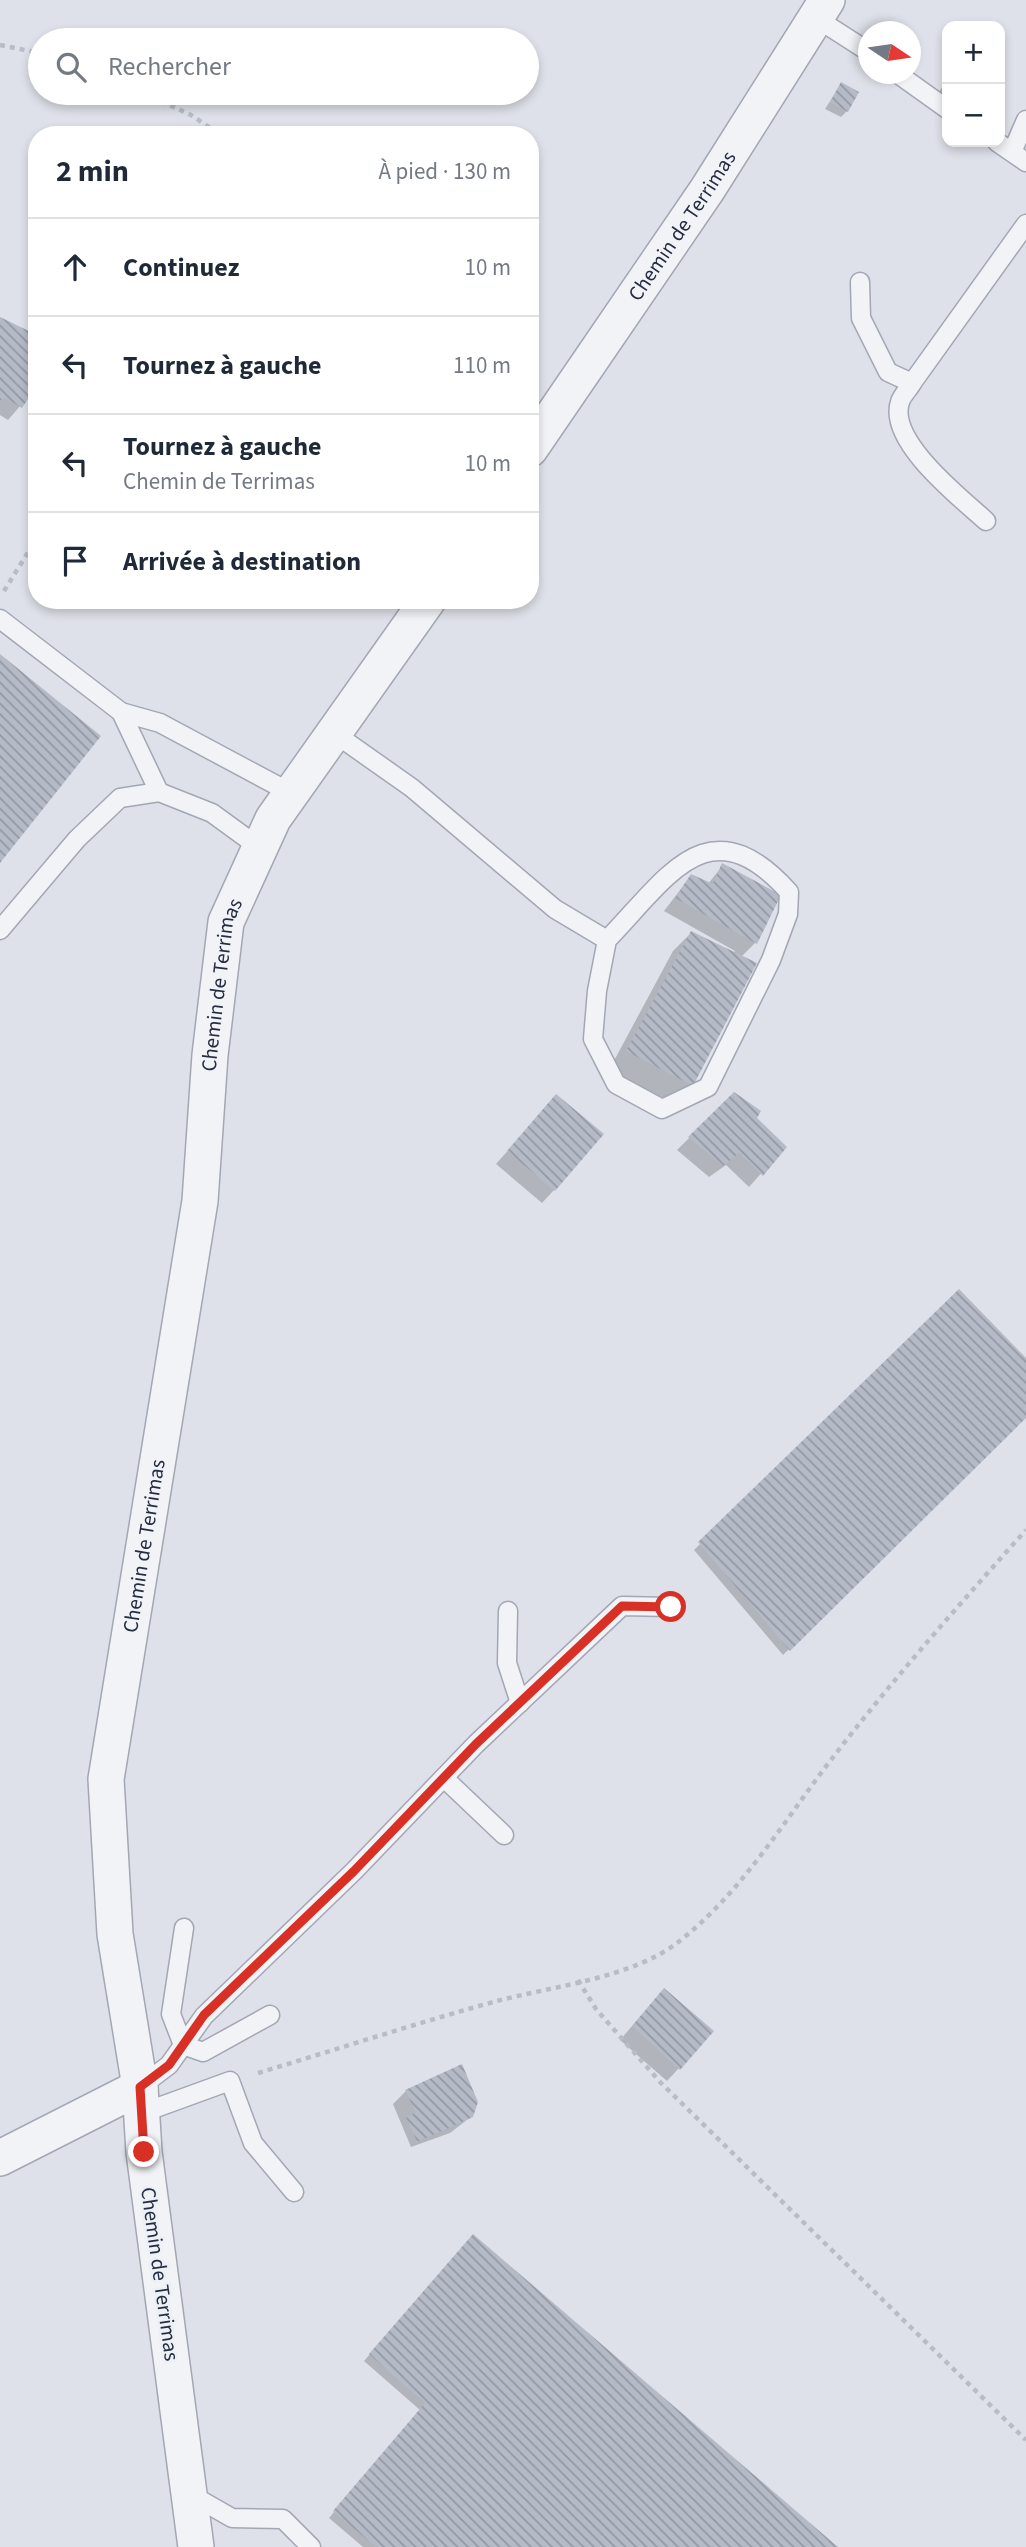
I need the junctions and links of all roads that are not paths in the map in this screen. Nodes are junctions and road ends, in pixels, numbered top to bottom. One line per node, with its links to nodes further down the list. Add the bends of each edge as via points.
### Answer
1 (822, 9): 2 (lane); 10 (street, Chemin de Terrimas, via 707,190)
2 (858, 42)
3 (912, 84): 4 (lane)
4 (942, 105)
5 (1026, 120): 6 (lane)
6 (1012, 152)
7 (1026, 224): 9 (lane)
8 (860, 282): 9 (lane, via 861,318 888,372)
9 (912, 383): 11 (lane, via 900,402 900,421 910,445)
10 (539, 436)
11 (986, 521)
12 (422, 609): 15 (street, Chemin de Terrimas)
13 (0, 619): 14 (lane)
14 (121, 712): 16 (lane); 17 (lane, via 160,723)
15 (334, 733): 17 (street, Chemin de Terrimas); 20 (lane, via 412,789 555,909)
16 (159, 792): 18 (lane, via 212,813); 19 (lane, via 120,799 77,839)
17 (291, 793): 18 (street, Chemin de Terrimas, via 272,819)
18 (260, 848): 29 (street, Chemin de Terrimas, via 226,922 210,1055 200,1201 106,1779 115,1934)
19 (0, 930)
20 (607, 940): 20 (lane, via 593,1039 616,1084 662,1109 708,1087 771,960 788,914 789,892 766,867 730,849 693,855)
21 (671, 1607): 23 (lane, via 622,1606)
22 (508, 1611): 23 (lane, via 507,1663)
23 (520, 1703): 24 (lane)
24 (444, 1777): 25 (lane); 28 (lane, via 204,2015)
25 (504, 1835)
26 (184, 1928): 28 (lane, via 171,2014)
27 (270, 2015): 28 (lane, via 203,2052)
28 (183, 2045): 29 (lane)
29 (141, 2100): 30 (street); 31 (lane, via 230,2081 253,2143); 32 (street, Chemin de Terrimas)
30 (0, 2158)
31 (294, 2192)
32 (190, 2494): 33 (street, Chemin de Terrimas); 34 (lane, via 232,2518 283,2519)
33 (196, 2547)
34 (311, 2547)

